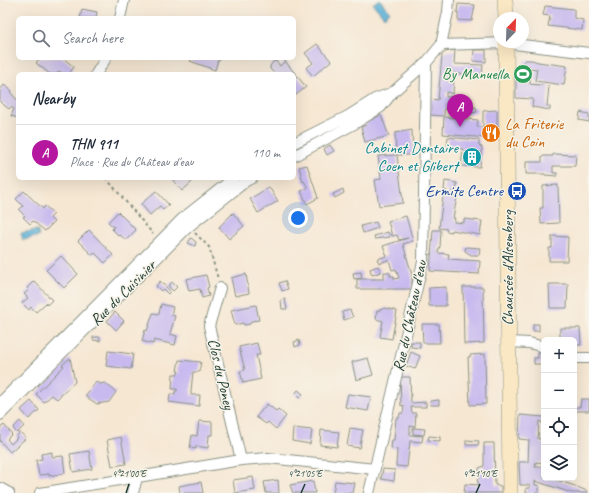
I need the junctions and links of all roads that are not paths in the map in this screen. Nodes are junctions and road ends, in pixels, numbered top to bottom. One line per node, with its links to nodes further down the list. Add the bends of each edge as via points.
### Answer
1 (124, 0): 5 (street)
2 (449, 0): 7 (street)
3 (506, 0): 4 (main road)
4 (506, 12)
5 (120, 16)
6 (493, 43): 7 (street)
7 (441, 45): 12 (street)
8 (529, 46): 10 (street)
9 (506, 48): 20 (main road, Chaussée d'Alsemberg)
10 (589, 53)
11 (105, 60): 13 (street)
12 (426, 63): 14 (street); 27 (street, Rue du Château d'eau, via 423,262)
13 (97, 72)
14 (393, 92): 15 (street, via 375,99 348,116); 16 (street, via 381,107)
15 (296, 142)
16 (296, 155)
17 (232, 180): 24 (street, Rue du Cuisinier, via 182,220)
18 (248, 180): 25 (street, Rue du Cuisinier, via 188,227)
19 (220, 288): 26 (street, Clos du Poney, via 209,326)
20 (508, 342): 21 (street); 34 (main road, Chaussée d'Alsemberg)
21 (541, 346)
22 (577, 358): 23 (street)
23 (589, 358)
24 (0, 403)
25 (0, 415)
26 (241, 460): 27 (street, via 268,458); 28 (street)
27 (375, 469): 33 (street, Rue du Château d'eau)
28 (137, 478): 31 (street); 32 (street)
29 (0, 488): 30 (street)
30 (9, 493)
31 (40, 493)
32 (133, 493)
33 (369, 493)
34 (510, 493)

